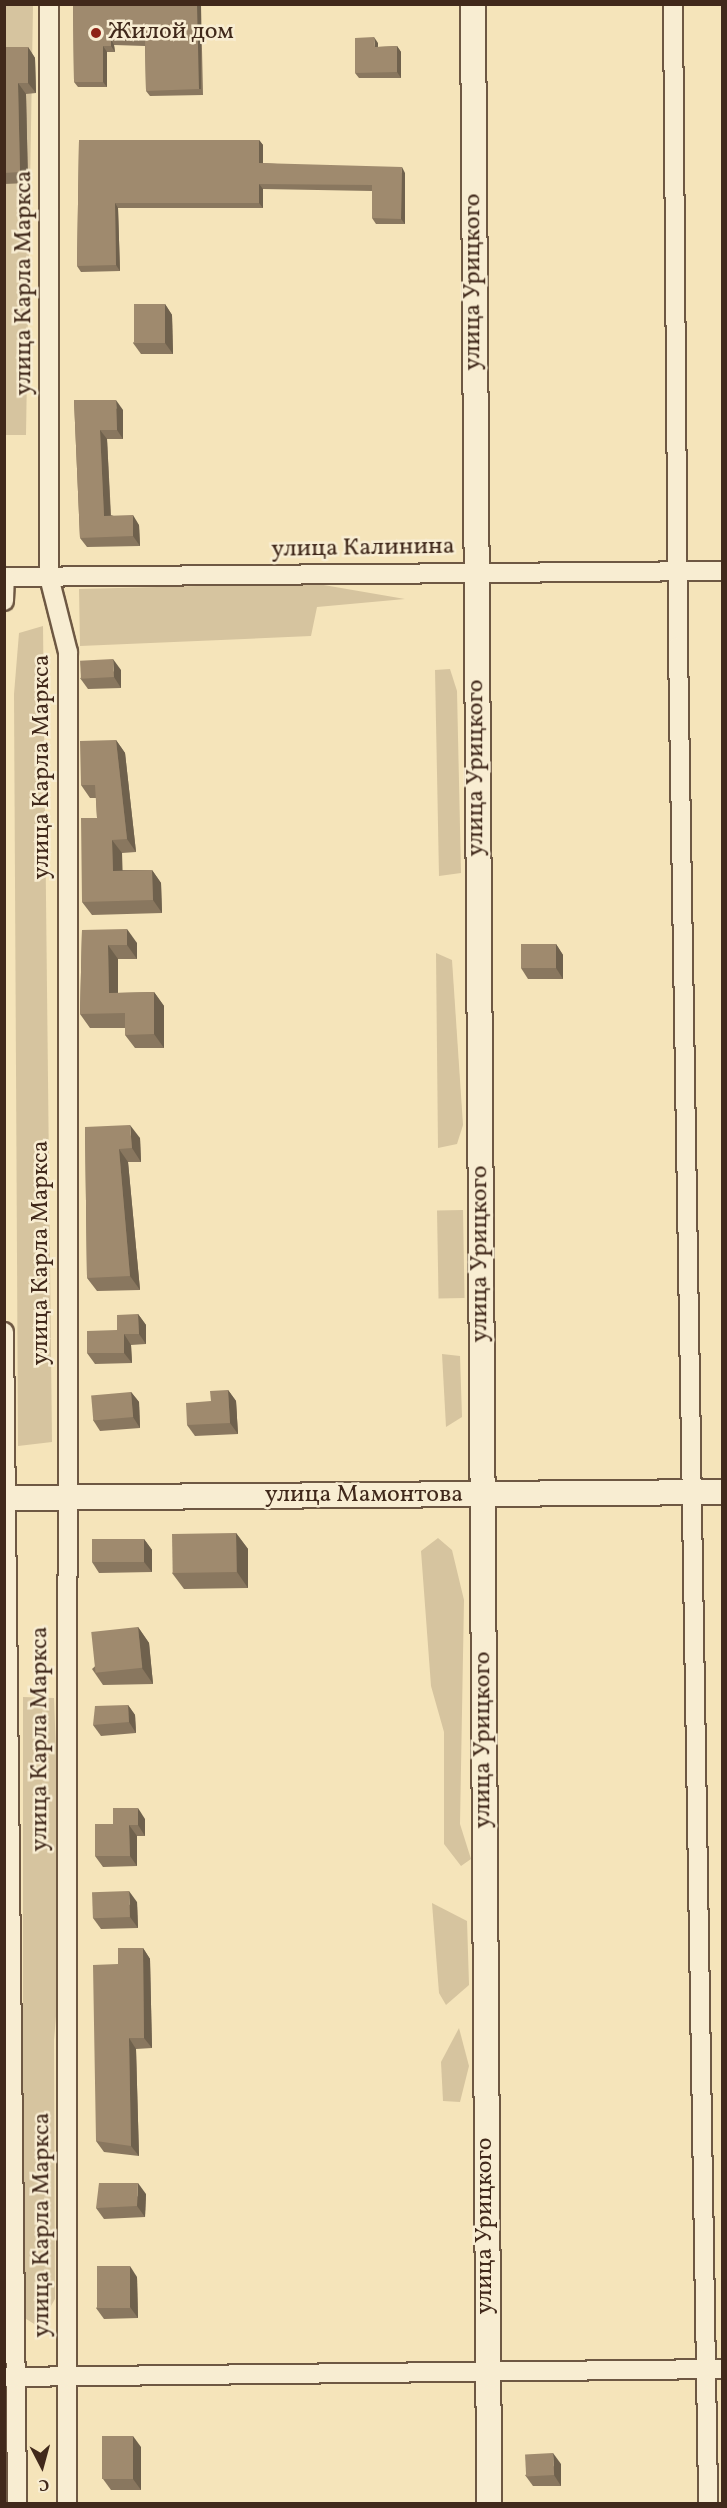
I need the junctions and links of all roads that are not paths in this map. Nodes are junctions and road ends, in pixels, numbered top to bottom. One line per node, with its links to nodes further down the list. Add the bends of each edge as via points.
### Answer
1 (49, 4): 8 (street, улица Карла Маркса)
2 (473, 4): 4 (street, улица Урицкого)
3 (674, 4): 5 (street)
4 (475, 571): 5 (street, улица Калинина); 8 (street, улица Калинина); 13 (street, улица Урицкого)
5 (679, 571): 6 (street, улица Калинина); 12 (street)
6 (723, 571)
7 (5, 577): 8 (street, улица Калинина); 9 (street)
8 (49, 577): 15 (street, улица Карла Маркса, via 68,652)
9 (4, 601)
10 (4, 1332): 14 (street, улица Карла Маркса)
11 (723, 1492): 12 (street, улица Мамонтова)
12 (690, 1493): 13 (street, улица Мамонтова); 16 (street)
13 (483, 1495): 15 (street, улица Мамонтова); 17 (street, улица Урицкого)
14 (5, 1498): 15 (street, улица Мамонтова); 18 (street, улица Карла Маркса)
15 (65, 1498): 19 (street, улица Карла Маркса)
16 (715, 2369): 17 (street); 23 (street)
17 (487, 2372): 19 (street); 22 (street, улица Урицкого)
18 (11, 2377): 19 (street); 20 (street, улица Карла Маркса)
19 (67, 2377): 21 (street, улица Карла Маркса)
20 (17, 2504)
21 (67, 2504)
22 (489, 2504)
23 (708, 2504)

